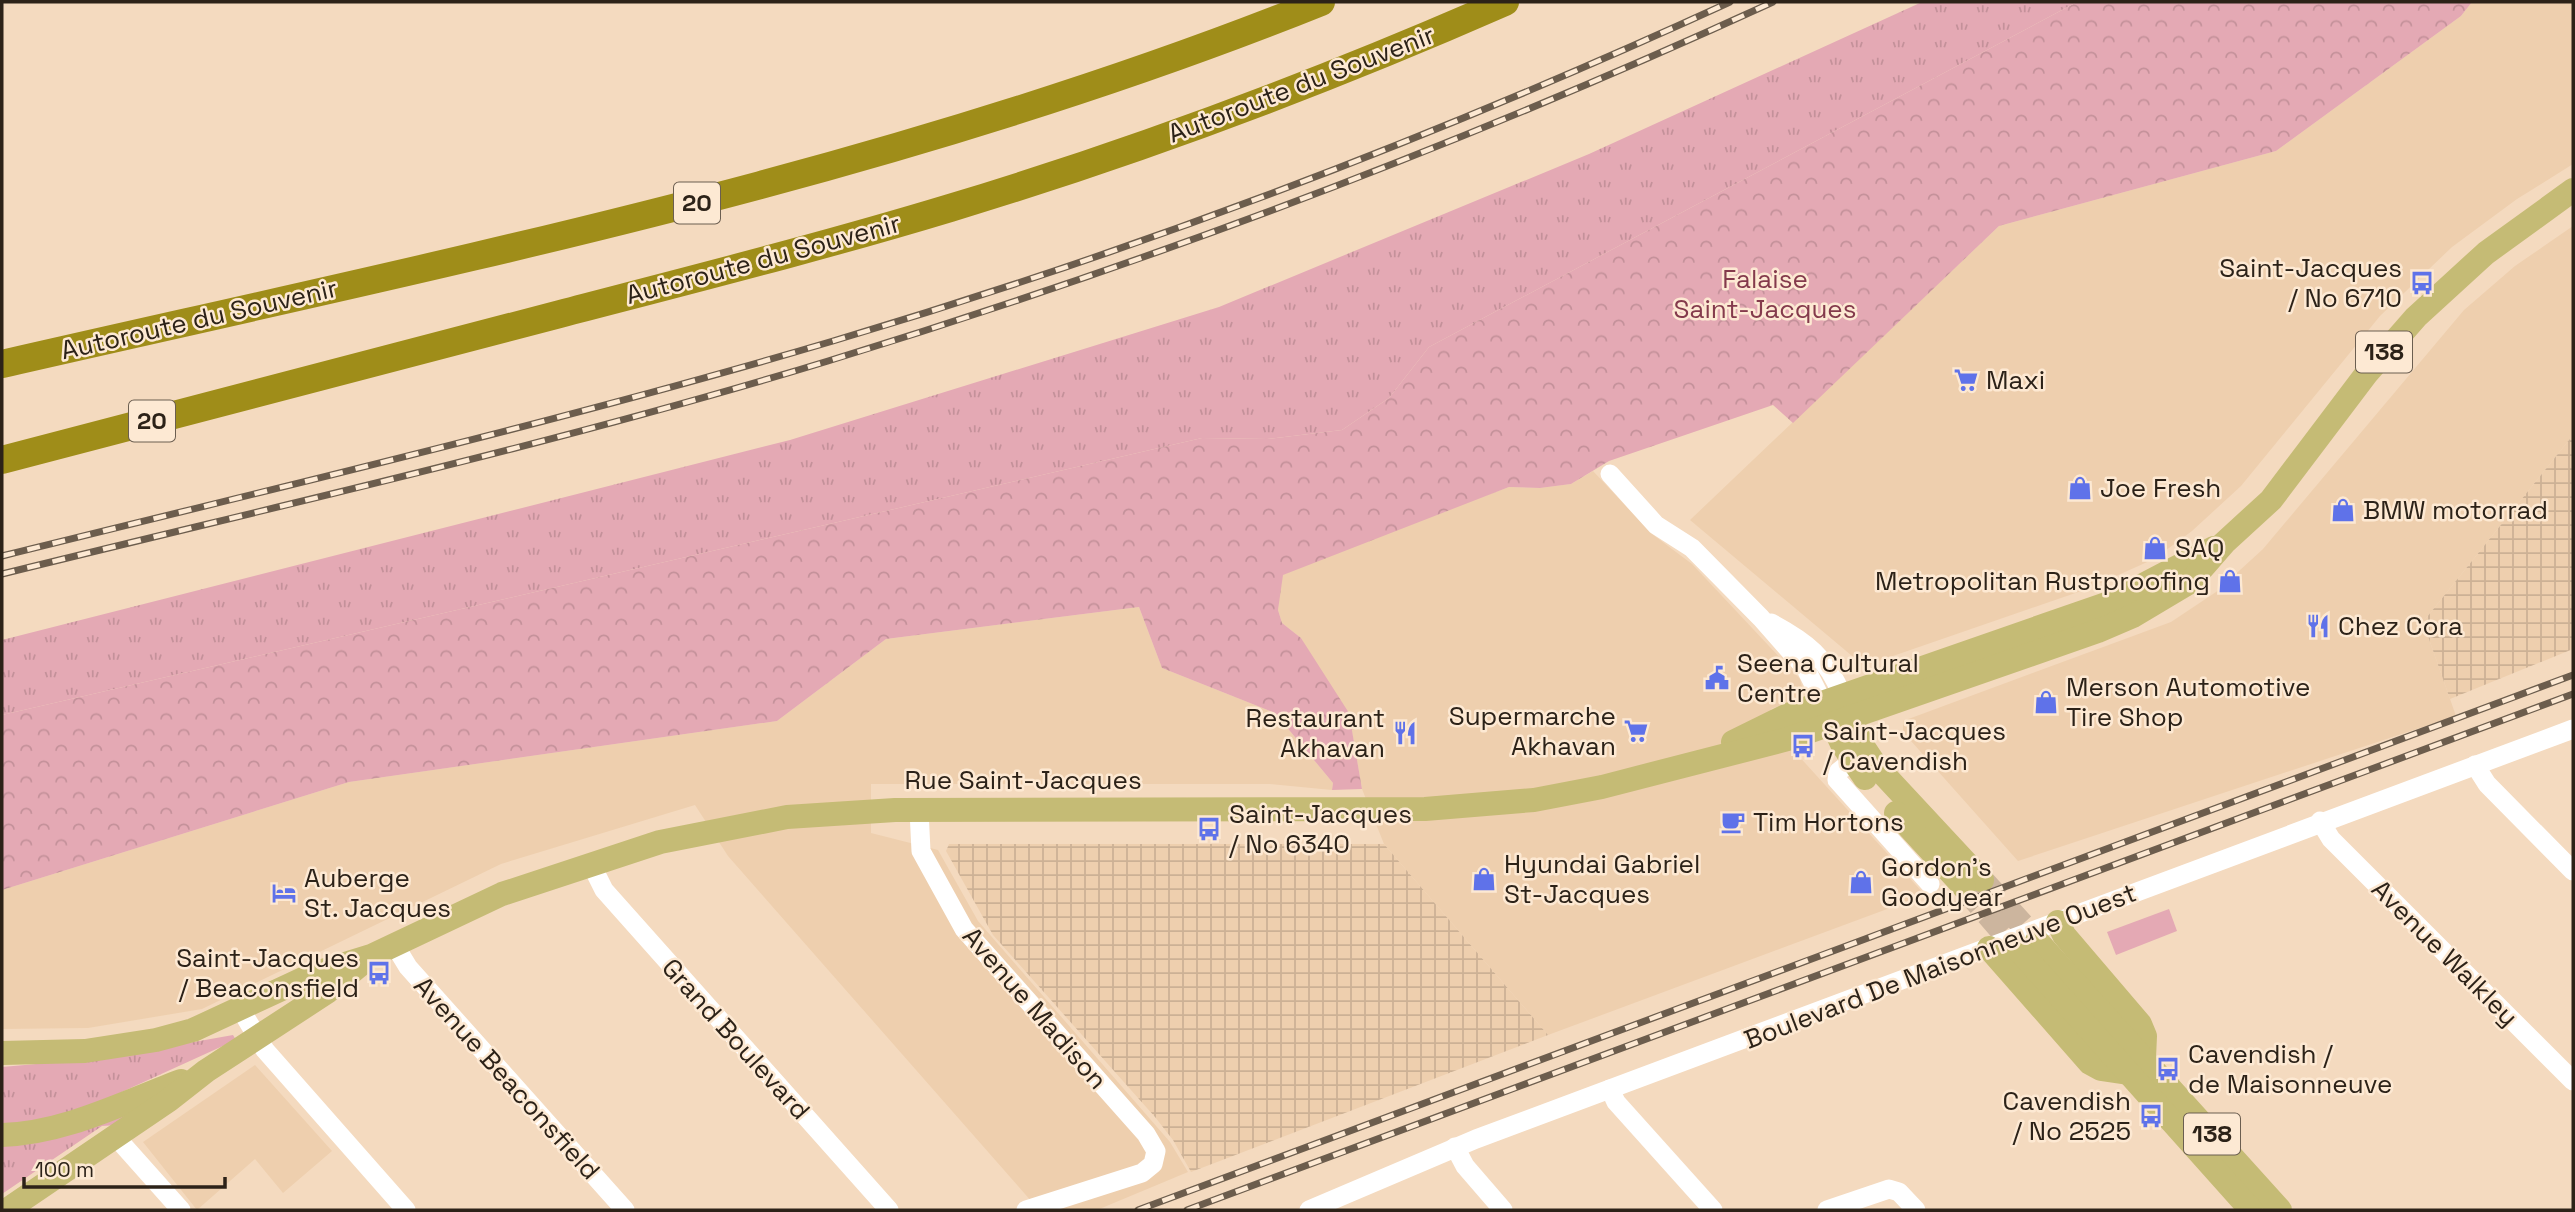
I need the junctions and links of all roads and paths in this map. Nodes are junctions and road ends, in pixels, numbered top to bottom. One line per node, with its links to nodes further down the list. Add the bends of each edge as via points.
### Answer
1 (1321, 2): 4 (highway, Autoroute du Souvenir / 20, via 1102,83 860,160 613,224)
2 (1505, 2): 5 (highway, Autoroute du Souvenir / 20, via 1250,106 949,208)
3 (2573, 190): 7 (main road, Rue Saint-Jacques / 138, via 2486,253 2416,317 2271,499 2190,582 2133,617)
4 (2, 364)
5 (2, 460)
6 (1610, 474): 7 (street, via 1656,525 1692,548 1761,618)
7 (1837, 710): 9 (main road); 9 (main road, via 1876,766 1973,884); 11 (main road, Rue Saint-Jacques, via 1788,739 1567,794 1465,807)
8 (2573, 729): 10 (street, Boulevard De Maisonneuve Ouest)
9 (1852, 761): 15 (street, via 1837,774 1839,783)
10 (2475, 765): 12 (street, Boulevard De Maisonneuve Ouest); 14 (street, via 2487,784)
11 (919, 810): 13 (main road, Rue Saint-Jacques, via 824,813 747,823 678,837); 35 (street, Avenue Madison, via 921,850 964,929 1154,1146 1156,1158 1142,1173)
12 (2320, 821): 16 (street, Boulevard De Maisonneuve Ouest); 25 (street, Avenue Walkley, via 2331,839)
13 (591, 864): 17 (main road, Rue Saint-Jacques, via 502,894); 34 (street, Grand Boulevard, via 604,890)
14 (2573, 872)
15 (1930, 884)
16 (2039, 934): 18 (street, Boulevard De Maisonneuve Ouest); 23 (main road, 138); 23 (main road, via 2064,935 2140,1024 2145,1036)
17 (394, 944): 19 (main road, Rue Saint-Jacques); 33 (street, Avenue Beaconsfield, via 408,967)
18 (1989, 948): 23 (main road, via 2090,1063 2101,1069); 26 (street, Boulevard De Maisonneuve Ouest)
19 (371, 956): 20 (main road, Rue Saint-Jacques, via 316,973); 21 (main road, Rue Saint-Jacques, via 327,992)
20 (240, 1010): 21 (street); 22 (main road, Rue Saint-Jacques, via 194,1030 131,1045 55,1054)
21 (256, 1037): 24 (main road, Rue Saint-Jacques); 32 (street)
22 (2, 1053)
23 (2136, 1066): 41 (main road, 138); 42 (main road, 138)
24 (206, 1071): 27 (main road, via 61,1126); 28 (main road)
25 (2573, 1081)
26 (1610, 1089): 29 (street, Boulevard De Maisonneuve Ouest); 38 (street, via 1616,1102)
27 (2, 1135)
28 (115, 1136): 30 (main road); 31 (street)
29 (1455, 1147): 36 (street, Boulevard De Maisonneuve Ouest); 37 (street, via 1465,1166)
30 (7, 1210)
31 (181, 1210)
32 (406, 1210)
33 (625, 1210)
34 (889, 1210)
35 (1026, 1210)
36 (1309, 1210)
37 (1503, 1210)
38 (1713, 1210)
39 (1827, 1210): 40 (street, via 1889,1189 1899,1192)
40 (1916, 1210)
41 (2251, 1210)
42 (2280, 1210)

